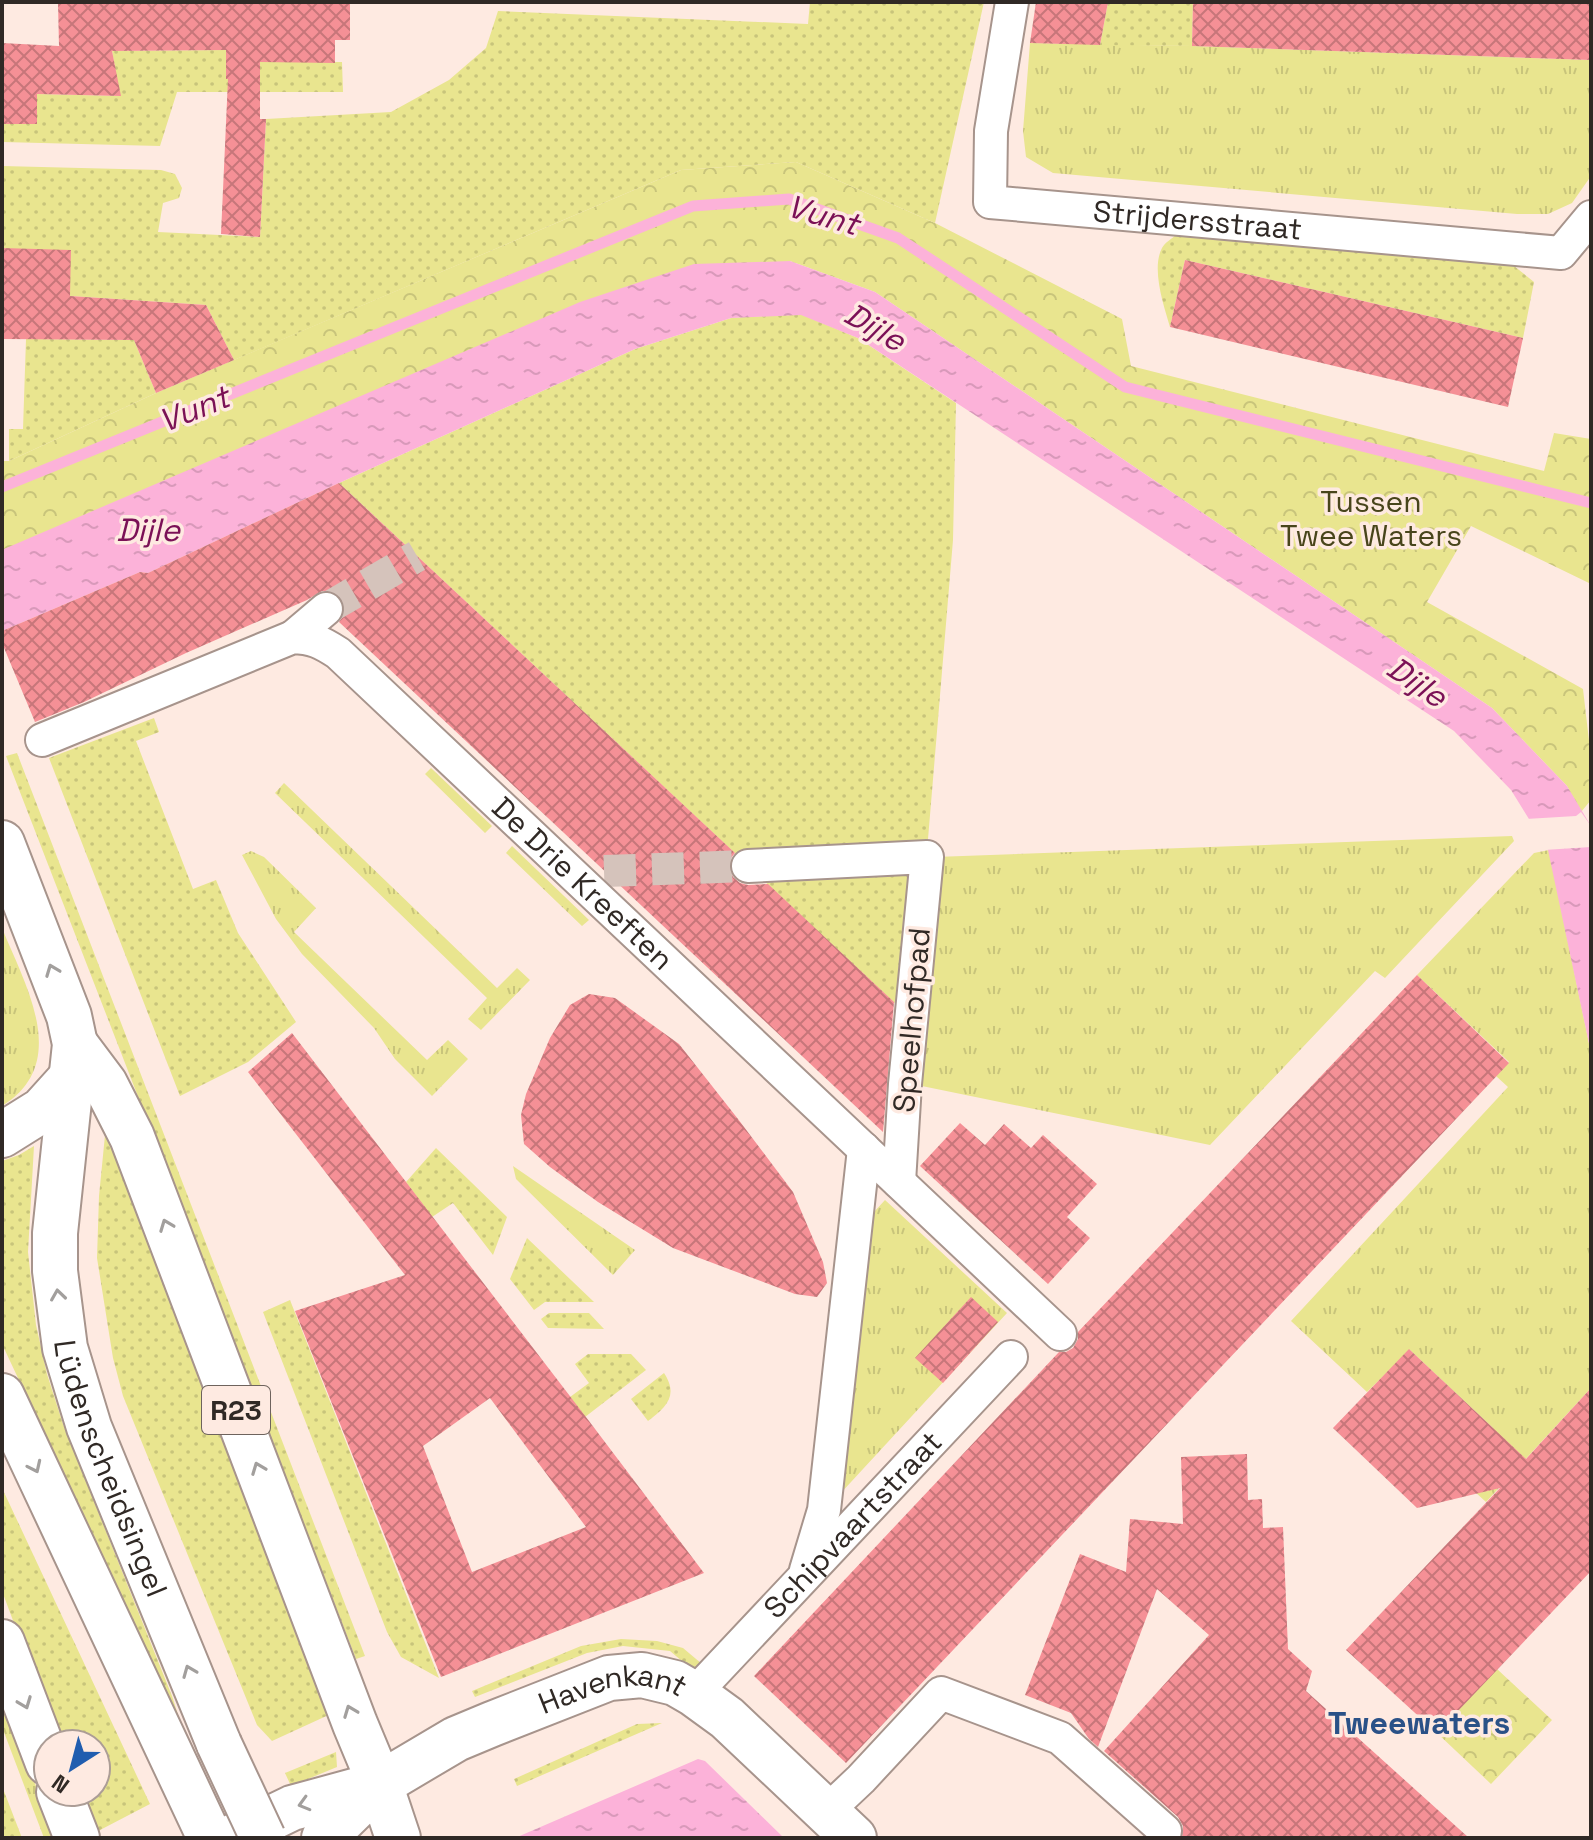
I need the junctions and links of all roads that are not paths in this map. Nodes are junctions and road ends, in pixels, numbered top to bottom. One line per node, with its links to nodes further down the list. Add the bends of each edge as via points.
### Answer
1 (1012, 2): 2 (street, Strijdersstraat, via 991,131 990,202 1561,253)
2 (1591, 217)
3 (326, 609): 4 (street)
4 (293, 637): 5 (street); 9 (street, De Drie Kreeften, via 321,642 338,653)
5 (42, 740)
6 (2, 843): 10 (main road, R23, one-way to 6, via 69,1016)
7 (748, 866): 13 (street, Speelhofpad, via 927,857)
8 (604, 871): 9 (street)
9 (572, 874): 12 (street, De Drie Kreeften)
10 (73, 1062): 11 (main road, via 42,1110); 21 (main road, R23, one-way to 10, via 132,1137 105,1084); 28 (main road, Lüdenscheidsingel / R23, one-way to 10, bridge, via 89,1427 65,1348 55,1233)
11 (2, 1135)
12 (864, 1149): 13 (street, De Drie Kreeften); 17 (street, via 824,1510)
13 (899, 1182): 14 (street, De Drie Kreeften)
14 (1060, 1334)
15 (1011, 1357): 17 (street, Schipvaartstraat)
16 (2, 1396): 26 (main road, Lüdenscheidsingel, one-way to 26)
17 (804, 1577): 19 (street, Schipvaartstraat)
18 (2, 1642): 20 (main road, one-way to 20)
19 (694, 1694): 21 (main road, Havenkant, via 642,1675 609,1678 456,1739); 23 (main road, Havenkant, via 727,1718)
20 (35, 1728)
21 (380, 1784): 27 (main road, one-way to 27, via 292,1808); 29 (main road); 30 (main road)
22 (65, 1808): 25 (main road)
23 (840, 1825): 24 (street, via 861,1779 941,1693 1060,1738)
24 (1165, 1831)
25 (77, 1838)
26 (210, 1838)
27 (230, 1838)
28 (263, 1838)
29 (324, 1838)
30 (398, 1838)

